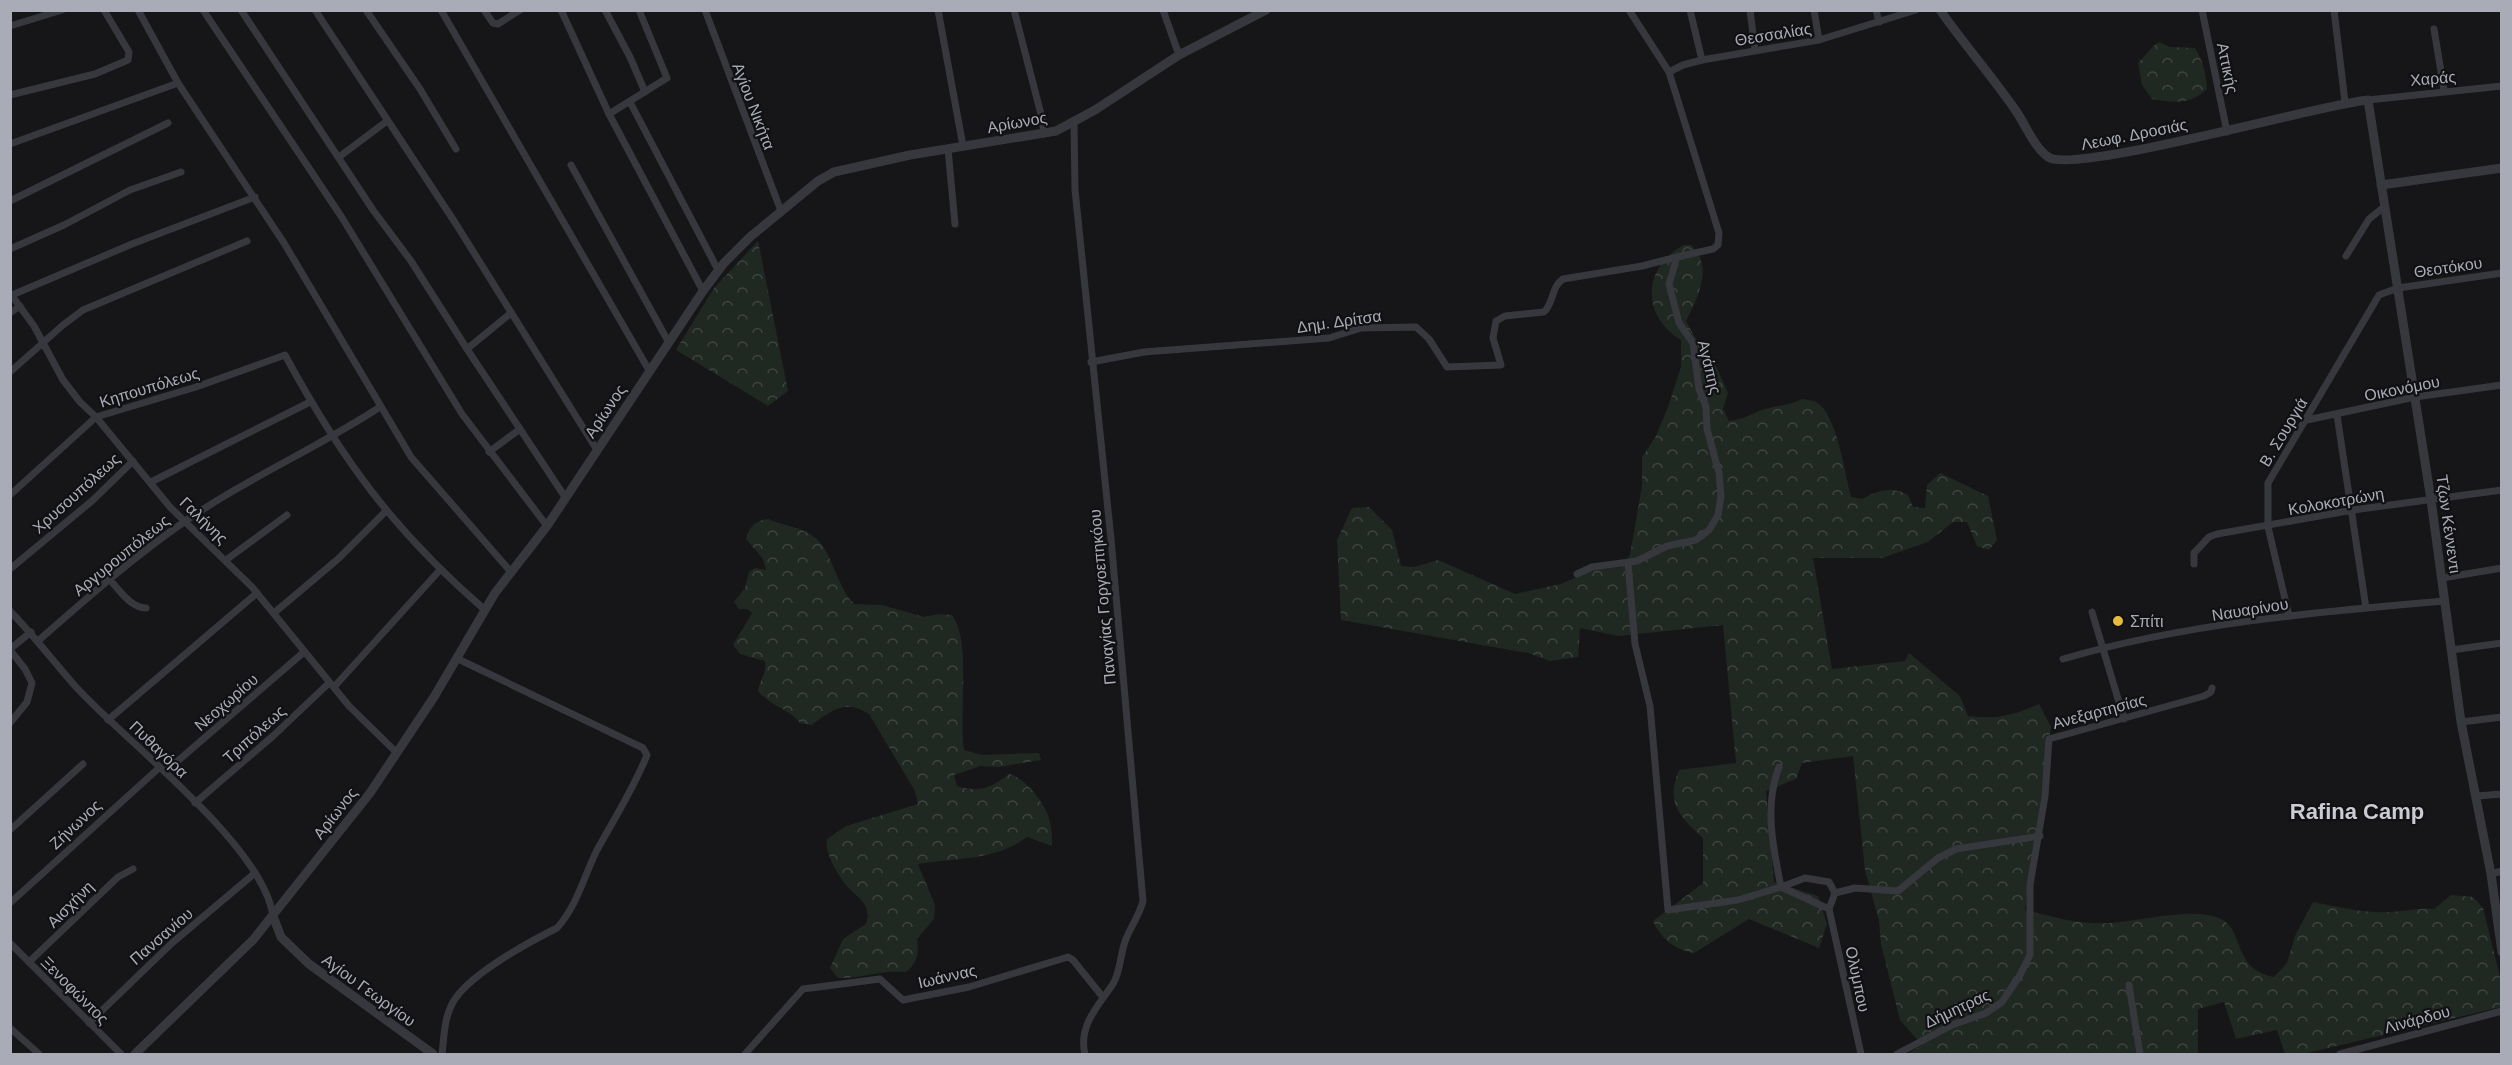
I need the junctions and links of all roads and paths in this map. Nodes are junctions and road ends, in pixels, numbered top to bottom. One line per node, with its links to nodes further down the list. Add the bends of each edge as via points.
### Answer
1 (62, 10): 29 (street)
2 (104, 10): 40 (street, via 129,52 128,60 95,74)
3 (138, 10): 36 (street)
4 (203, 10): 92 (street, via 341,216)
5 (241, 10): 54 (street)
6 (315, 10): 45 (street)
7 (366, 10): 52 (street)
8 (441, 10): 81 (street)
9 (484, 10): 27 (street, via 495,24)
10 (561, 10): 44 (street)
11 (605, 10): 39 (street)
12 (639, 10): 39 (street, via 667,75 664,82)
13 (705, 10): 62 (street, Αγίου Νικήτα)
14 (938, 10): 51 (street)
15 (1014, 10): 49 (street)
16 (1163, 10): 33 (street)
17 (1266, 10): 33 (street, Αρίωνος)
18 (1629, 10): 35 (street)
19 (1690, 10): 34 (street)
20 (1750, 10): 32 (street)
21 (1814, 10): 31 (street)
22 (1876, 10): 28 (street)
23 (1916, 10): 28 (street, Θεσσαλίας)
24 (1940, 10): 48 (street, Λεωφ. Δροσιάς, via 2049,158 2091,158)
25 (2202, 10): 48 (street, Αττικής)
26 (2334, 10): 43 (street)
27 (516, 11)
28 (1879, 22): 31 (street, Θεσσαλίας)
29 (10, 26)
30 (2434, 29): 38 (street)
31 (1819, 40): 32 (street, Θεσσαλίας)
32 (1755, 50): 34 (street, Θεσσαλίας)
33 (1179, 55): 46 (street, Αρίωνος)
34 (1702, 60): 35 (street, Θεσσαλίας)
35 (1670, 72): 67 (street, via 1719,240 1713,249)
36 (178, 83): 50 (street); 59 (street)
37 (2502, 86): 38 (street, Χαράς)
38 (2444, 90): 41 (street, Χαράς)
39 (645, 92): 42 (street)
40 (10, 95)
41 (2368, 100): 43 (street, Λεωφ. Δροσιάς); 58 (street, Τζων Κέννεντι)
42 (630, 102): 44 (street); 68 (street)
43 (2345, 102): 48 (street, Λεωφ. Δροσιάς)
44 (609, 114): 71 (street)
45 (387, 121): 54 (street); 74 (street)
46 (1074, 122): 49 (street, Αρίωνος); 79 (street, Παναγίας Γοργοεπηκόου, via 1075,190)
47 (168, 123): 60 (street)
48 (2228, 132)
49 (1044, 134): 51 (street, Αρίωνος)
50 (10, 144)
51 (963, 147): 53 (street, Αρίωνος)
52 (456, 149)
53 (948, 149): 62 (street, Αρίωνος, via 834,172); 63 (street)
54 (339, 158): 78 (street)
55 (570, 165): 76 (street)
56 (2502, 168): 58 (street)
57 (181, 172): 65 (street, via 130,190)
58 (2381, 185): 61 (street, Τζων Κέννεντι)
59 (255, 197): 72 (street); 85 (street)
60 (10, 201)
61 (2385, 207): 66 (street, via 2369,219); 70 (street, Τζων Κέννεντι)
62 (780, 211): 68 (street, Αρίωνος)
63 (955, 224)
64 (247, 241): 77 (street, via 83,310)
65 (10, 249)
66 (2346, 256)
67 (1677, 257): 79 (street, Δημ. Δρίτσα, via 1563,279 1556,285 1551,304 1544,312 1505,316 1496,321 1493,338 1501,365 1447,367 1416,327 1361,328 1329,338 1144,352); 106 (street, Αγάπης, via 1668,284 1679,323 1693,343 1695,372 1719,472 1718,515 1709,530 1696,540 1666,546)
68 (718, 270): 71 (street, Αρίωνος)
69 (2502, 273): 70 (street, Θεοτόκου)
70 (2398, 288): 83 (street, Τζων Κέννεντι); 88 (street, Β. Σουργιά, via 2379,295)
71 (703, 291): 76 (street, Αρίωνος)
72 (11, 294): 73 (street, Γαλήνης)
73 (20, 306): 75 (street); 77 (street, Γαλήνης)
74 (511, 312): 78 (street); 91 (street)
75 (10, 313)
76 (669, 343): 81 (street, Αρίωνος)
77 (42, 345): 80 (street); 87 (street, Γαλήνης, via 63,381)
78 (467, 349): 89 (street)
79 (1091, 362): 162 (street, Παναγίας Γοργοεπηκόου, via 1143,901 1140,915 1125,940 1113,983)
80 (10, 372)
81 (650, 372): 91 (street, Αρίωνος)
82 (2502, 385): 83 (street, Οικονόμου)
83 (2415, 397): 86 (street, Οικονόμου); 98 (street, Τζων Κέννεντι)
84 (310, 402): 87 (street, Κηπουπόλεως, via 285,355); 90 (street); 94 (street)
85 (380, 407): 90 (street, Αργυρουπόλεως); 111 (street, via 411,457)
86 (2337, 415): 88 (street, Οικονόμου); 99 (street)
87 (96, 417): 93 (street, Γαλήνης); 96 (street, Κηπουπόλεως)
88 (2307, 420): 104 (street, Β. Σουργιά, via 2268,483)
89 (520, 429): 92 (street); 97 (street)
90 (332, 438): 100 (street); 102 (street, Αργυρουπόλεως)
91 (597, 450): 97 (street, Αρίωνος)
92 (489, 452): 103 (street)
93 (132, 461): 94 (street, Γαλήνης); 109 (street, Χρυσουπόλεως, via 93,500)
94 (151, 482): 102 (street, Γαλήνης)
95 (2502, 490): 98 (street, Κολοκοτρώνη)
96 (10, 495)
97 (565, 497): 103 (street, Αρίωνος)
98 (2431, 500): 99 (street, Κολοκοτρώνη); 114 (street, Τζων Κέννεντι)
99 (2353, 510): 104 (street, Κολοκοτρώνη); 118 (street)
100 (385, 512): 110 (street); 122 (street, via 338,559)
101 (287, 515): 105 (street)
102 (185, 521): 105 (street, Γαλήνης); 113 (street, Αργυρουπόλεως)
103 (547, 526): 111 (street, Αρίωνος)
104 (2268, 527): 107 (street, Κολοκοτρώνη, via 2211,536 2194,553); 123 (street, Β. Σουργιά)
105 (226, 560): 115 (street, Γαλήνης)
106 (1628, 563): 112 (street, Αγάπης, via 1592,567); 153 (street, via 1635,644 1650,706 1668,910 1738,900)
107 (2194, 564)
108 (2502, 568): 114 (street)
109 (10, 570)
110 (439, 571): 119 (street); 133 (street, Τριπόλεως)
111 (511, 572): 119 (street, Αρίωνος)
112 (1577, 574)
113 (108, 578): 117 (street, via 131,603); 125 (street, Αργυρουπόλεως)
114 (2442, 578): 116 (street, Τζων Κέννεντι)
115 (257, 593): 122 (street, Γαλήνης); 137 (street)
116 (2445, 601): 118 (street, Ναυαρίνου); 129 (street, Τζων Κέννεντι)
117 (146, 608)
118 (2366, 608): 123 (street, Ναυαρίνου)
119 (485, 610): 131 (street, Αρίωνος)
120 (10, 611): 124 (street, Πυθαγόρα)
121 (2092, 612): 127 (street)
122 (274, 613): 130 (street, Γαλήνης)
123 (2289, 616): 127 (street, Ναυαρίνου)
124 (31, 632): 125 (street, Πυθαγόρα); 128 (street)
125 (39, 640): 137 (street, Πυθαγόρα)
126 (2502, 643): 129 (street)
127 (2102, 648): 132 (street, Ναυαρίνου); 136 (street)
128 (10, 650): 139 (street, via 32,683 27,702)
129 (2451, 650): 138 (street, Τζων Κέννεντι)
130 (304, 652): 133 (street, Γαλήνης); 143 (street, Νεοχωρίου)
131 (456, 658): 140 (street, Αρίωνος); 170 (street, via 643,748 647,755 566,918 557,928 485,970 453,1001)
132 (2063, 659)
133 (331, 685): 140 (street, Γαλήνης); 146 (street, Τριπόλεως)
134 (2212, 688): 136 (street, Ανεξαρτησίας, via 2204,696)
135 (2502, 717): 138 (street)
136 (2124, 719): 148 (street, Ανεξαρτησίας, via 2049,739)
137 (108, 720): 143 (street, Πυθαγόρα)
138 (2461, 722): 145 (street, Τζων Κέννεντι)
139 (10, 723)
140 (397, 753): 157 (street, Αρίωνος)
141 (83, 764): 147 (street)
142 (1779, 767): 153 (street, via 1772,787 1771,821)
143 (162, 770): 146 (street, Πυθαγόρα); 155 (street, Ζήνωνος)
144 (2502, 794): 145 (street)
145 (2477, 796): 152 (street, Τζων Κέννεντι)
146 (195, 804): 151 (street, Πυθαγόρα)
147 (10, 830)
148 (2040, 836): 154 (street, via 1956,849 1938,858 1898,891 1855,888); 174 (street, Δήμητρας, via 2030,885 2030,955 2012,990 1986,1013 1952,1025)
149 (133, 869): 160 (street, Αισχήνη, via 118,877)
150 (2502, 871): 152 (street)
151 (255, 873): 157 (street, Πυθαγόρα, via 271,902); 164 (street, Πανσανίου, via 172,943)
152 (2491, 874): 159 (street, Τζων Κέννεντι)
153 (1780, 887): 154 (street, via 1805,878 1829,882); 156 (street)
154 (1835, 893): 156 (street)
155 (10, 903)
156 (1829, 909): 173 (street, Ολύμπου)
157 (273, 916): 168 (street, Αρίωνος); 169 (street, Αγίου Γεωργίου, via 282,937 309,964)
158 (10, 943): 160 (street, Ξενοφώντος)
159 (2502, 952)
160 (29, 962): 164 (street, Ξενοφώντος)
161 (2128, 985): 175 (street)
162 (1102, 996): 171 (street, Ιωάννας, via 1068,957 969,987 903,1000 880,979 802,989); 172 (street, Παναγίας Γοργοεπηκόου, via 1086,1026 1082,1043)
163 (2502, 1011): 176 (street, Λινάρδου)
164 (89, 1023): 167 (street, Ξενοφώντος)
165 (10, 1028): 166 (street)
166 (39, 1054)
167 (121, 1054)
168 (135, 1054)
169 (433, 1054)
170 (442, 1054)
171 (745, 1054)
172 (1085, 1054)
173 (1861, 1054)
174 (1897, 1054)
175 (2140, 1054)
176 (2340, 1054)

